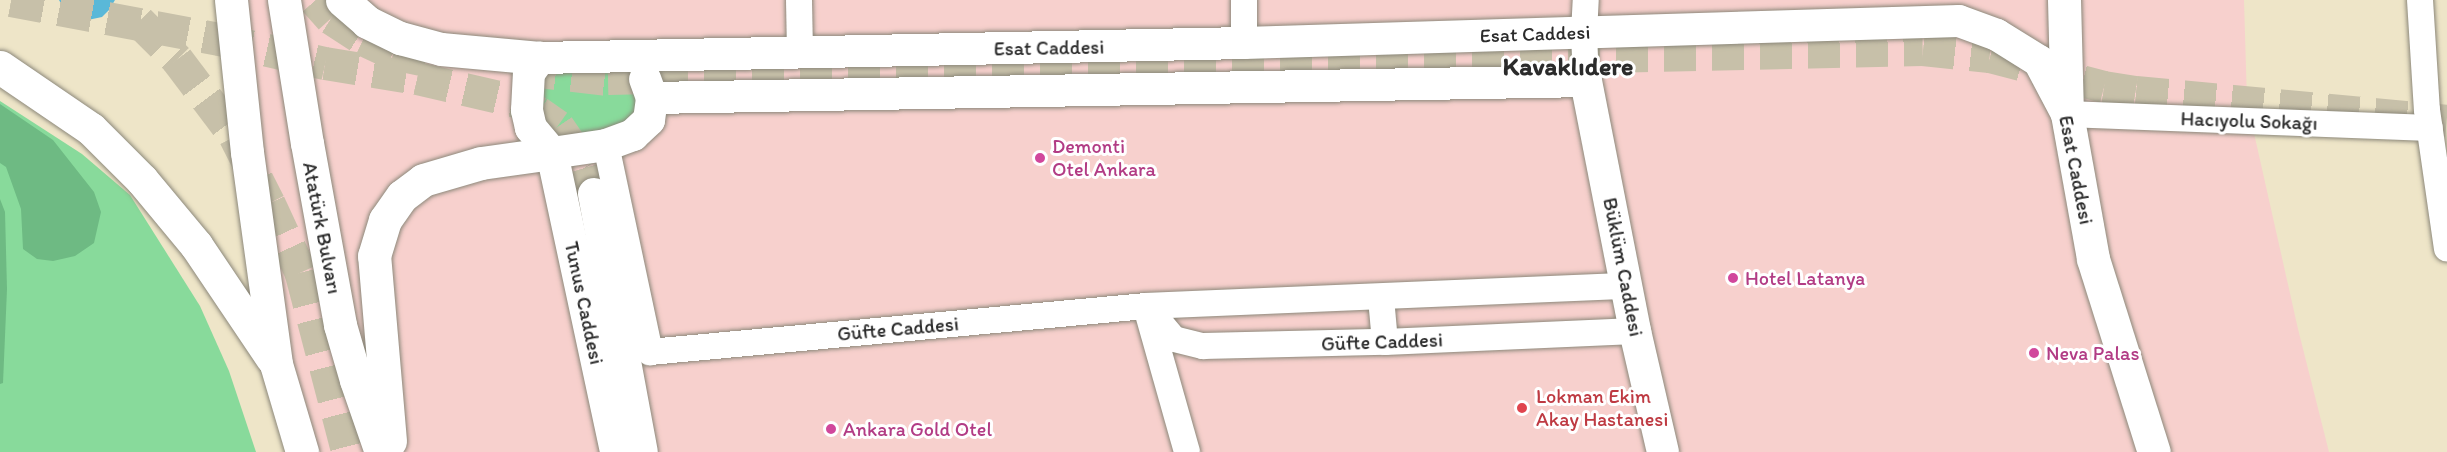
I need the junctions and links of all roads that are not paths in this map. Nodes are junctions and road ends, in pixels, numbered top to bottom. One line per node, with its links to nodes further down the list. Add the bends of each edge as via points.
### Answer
1 (231, 0): 28 (main road)
2 (284, 0): 30 (main road, Atatürk Bulvarı, via 340,325)
3 (342, 0): 13 (main road, via 367,22 400,38 441,49)
4 (799, 0): 11 (street)
5 (1244, 0): 10 (street)
6 (1586, 0): 9 (street)
7 (2064, 0): 17 (main road)
8 (2420, 0): 18 (street)
9 (1584, 33): 10 (street, Esat Caddesi); 15 (street); 17 (street, Esat Caddesi, via 1959,21 1997,35 2039,62)
10 (1244, 43): 11 (street, Esat Caddesi)
11 (800, 54): 12 (street, Esat Caddesi)
12 (612, 56): 13 (street, Esat Caddesi); 16 (street, via 630,64 646,80)
13 (540, 58): 20 (street, via 529,74 527,110 531,128)
14 (0, 67): 28 (main road, via 91,129 142,180 196,245)
15 (1586, 81): 16 (street); 23 (street, Büklüm Caddesi)
16 (652, 98): 19 (street, via 650,120 633,135)
17 (2067, 114): 18 (street, Hacıyolu Sokağı); 36 (main road, Esat Caddesi, via 2093,259)
18 (2430, 128): 22 (street)
19 (606, 145): 20 (street); 25 (street, Güfte Caddesi, via 650,352)
20 (552, 153): 31 (main road, via 481,163 423,180 402,196 385,220 374,256); 32 (street, Tunus Caddesi)
21 (594, 194): 33 (street, Tunus Caddesi)
22 (2447, 249)
23 (1627, 286): 24 (street, Güfte Caddesi); 26 (street, Büklüm Caddesi)
24 (1381, 298): 25 (street, Güfte Caddesi); 27 (street)
25 (1146, 306): 27 (street, Güfte Caddesi, via 1174,339 1203,346); 34 (street)
26 (1635, 331): 27 (street, Güfte Caddesi); 35 (street, Büklüm Caddesi)
27 (1385, 342)
28 (276, 364): 29 (main road)
29 (302, 452)
30 (381, 452)
31 (392, 452)
32 (616, 452)
33 (642, 452)
34 (1187, 452)
35 (1663, 452)
36 (2154, 452)

